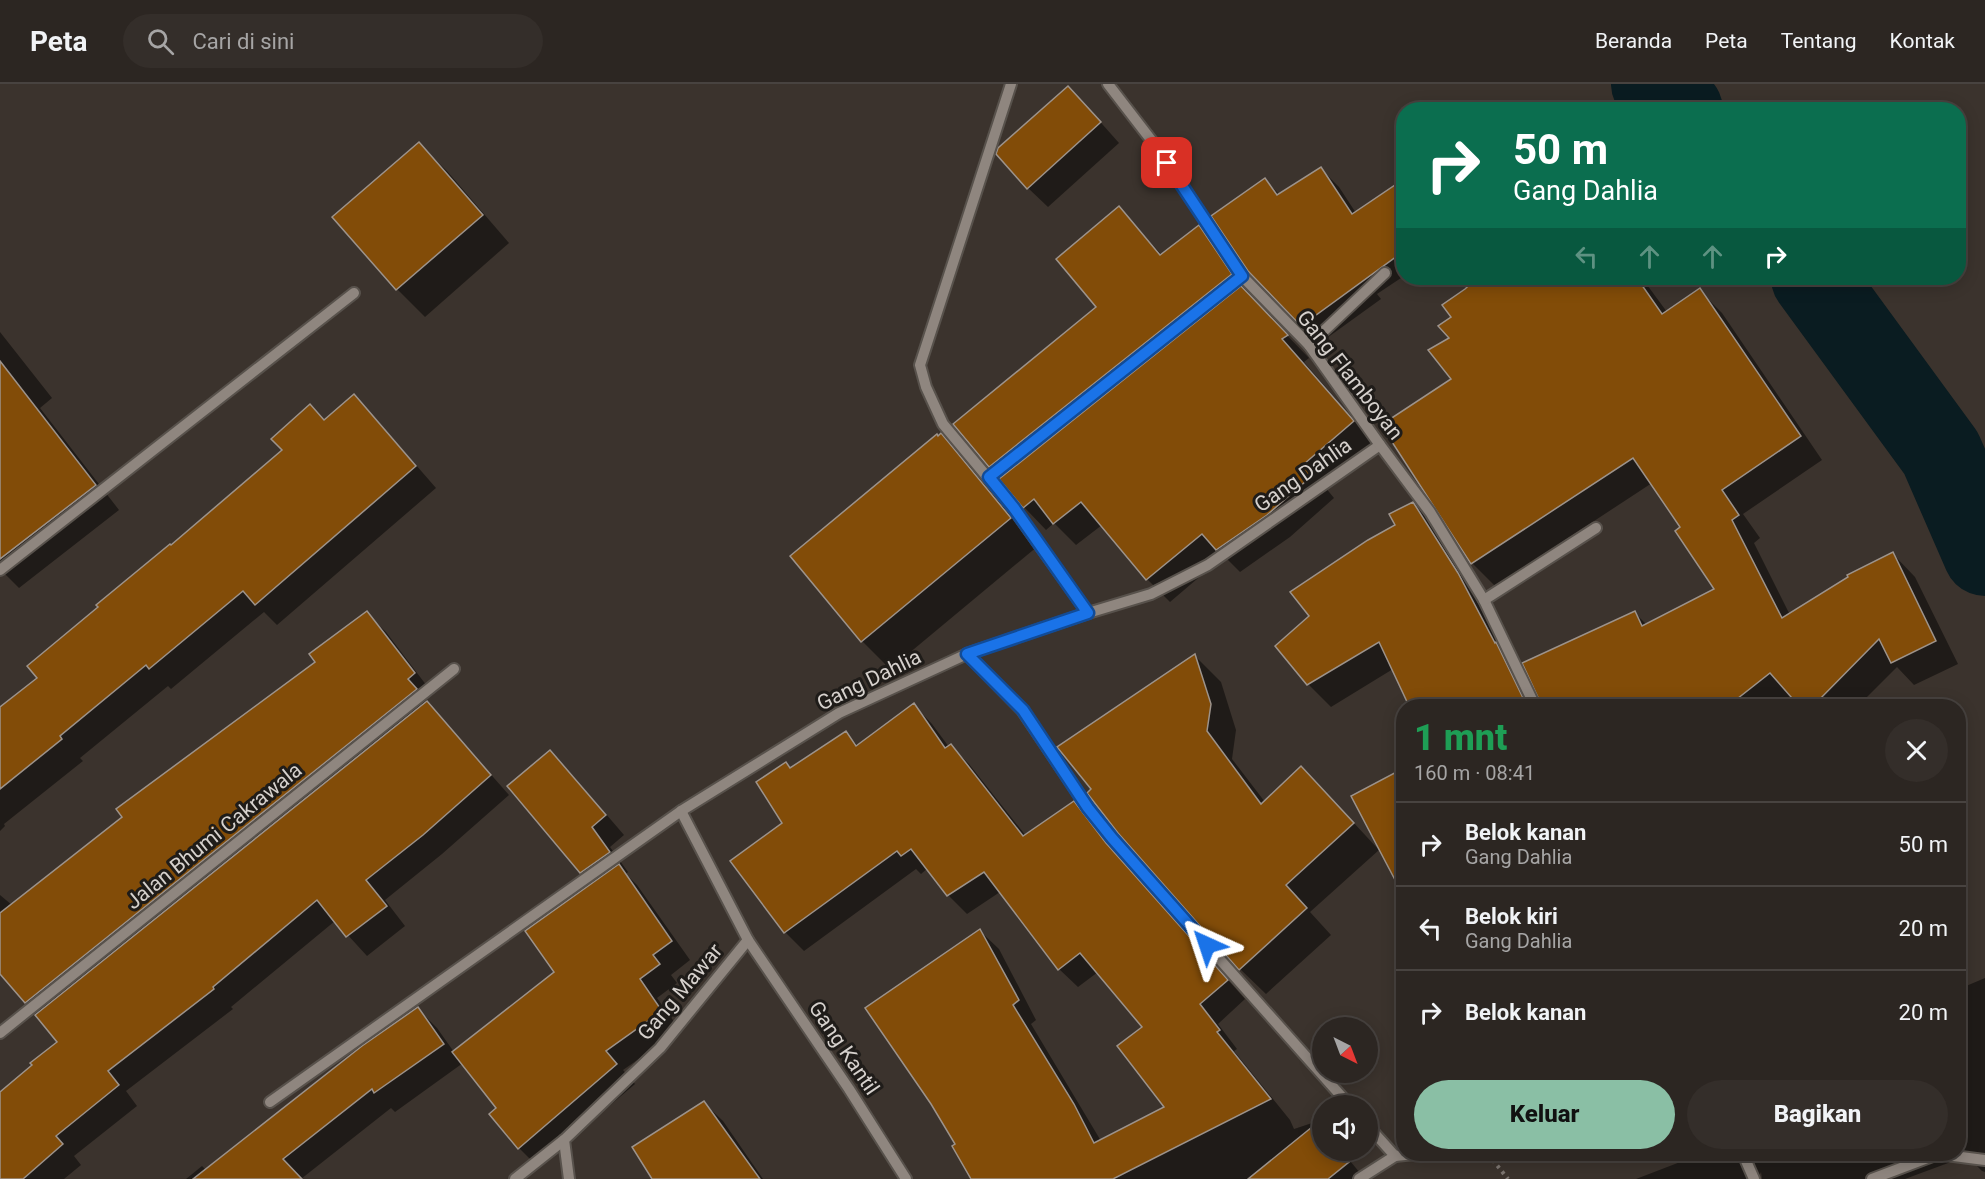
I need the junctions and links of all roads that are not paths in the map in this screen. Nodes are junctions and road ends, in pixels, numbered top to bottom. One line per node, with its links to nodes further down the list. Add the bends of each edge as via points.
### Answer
1 (1011, 84): 8 (street, via 920,365 943,424)
2 (1108, 84): 4 (street, Gang Flamboyan, via 1155,145)
3 (1385, 273): 6 (street)
4 (1242, 276): 6 (street, Gang Flamboyan); 8 (street)
5 (354, 293): 10 (street)
6 (1309, 345): 7 (street, Gang Flamboyan)
7 (1380, 445): 11 (street, Gang Flamboyan, via 1430,512); 12 (street, Gang Dahlia, via 1208,566 1151,594)
8 (989, 477): 12 (street)
9 (1596, 528): 11 (street)
10 (0, 570)
11 (1484, 600): 15 (street, Gang Flamboyan)
12 (1088, 613): 13 (street, Gang Dahlia)
13 (967, 654): 16 (street, Gang Dahlia, via 839,713); 19 (street, via 1023,710 1112,838)
14 (454, 669): 18 (street, Jalan Bhumi Cakrawala)
15 (1532, 699)
16 (681, 811): 17 (street, Gang Mawar); 20 (street, Gang Dahlia)
17 (748, 940): 22 (street, Gang Mawar, via 660,1048); 30 (street, Gang Kantil)
18 (0, 1033)
19 (1340, 1095)
20 (270, 1102)
21 (1378, 1137): 23 (street)
22 (564, 1140): 28 (street, Gang Mawar); 29 (street)
23 (1395, 1156): 31 (street)
24 (1966, 1158): 25 (street)
25 (1985, 1160)
26 (1746, 1161): 32 (street)
27 (1920, 1161): 33 (street)
28 (515, 1179)
29 (568, 1179)
30 (906, 1179)
31 (1359, 1179)
32 (1754, 1179)
33 (1872, 1179)

